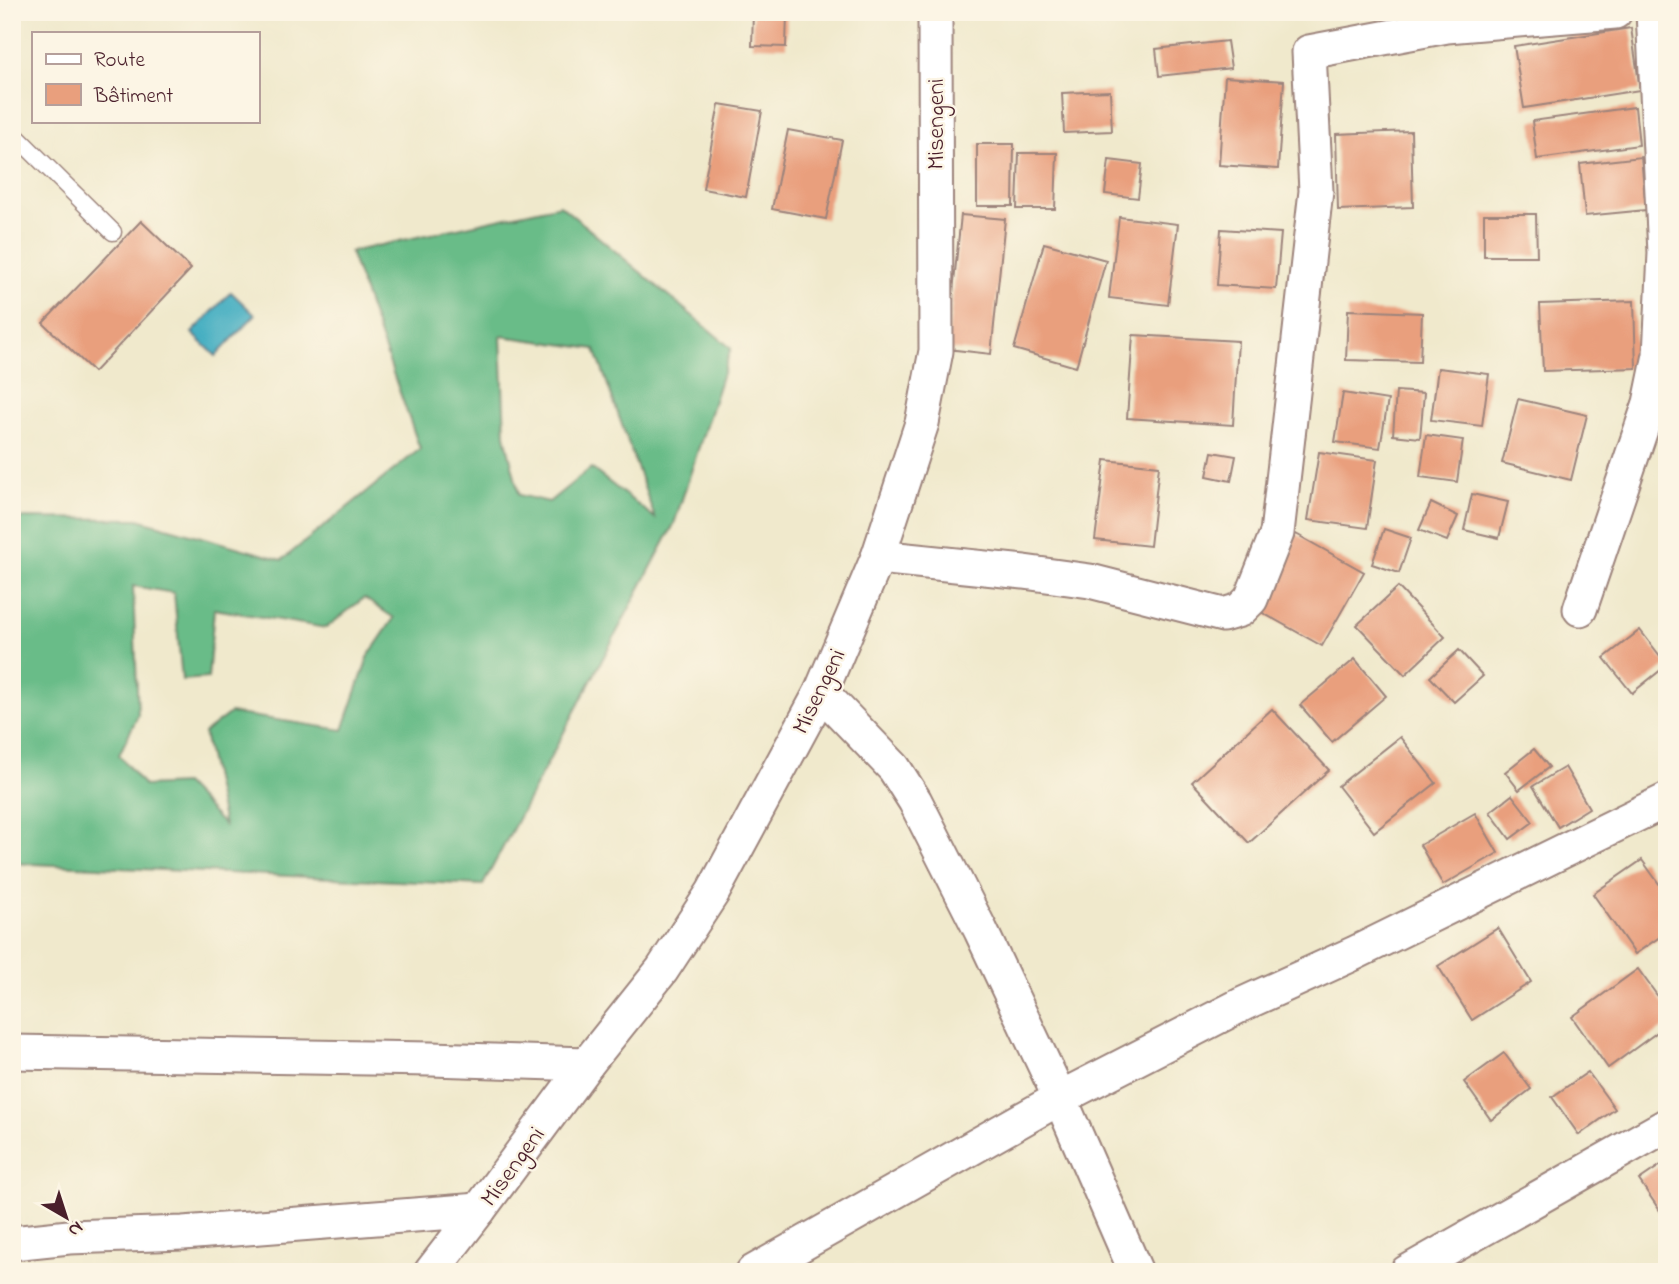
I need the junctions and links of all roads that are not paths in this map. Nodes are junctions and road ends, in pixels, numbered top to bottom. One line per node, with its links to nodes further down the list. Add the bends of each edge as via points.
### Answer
1 (935, 12): 8 (street, Misengeni, via 936,352 922,423)
2 (1615, 12): 4 (street)
3 (1653, 12): 9 (street, via 1665,253 1660,355 1650,403)
4 (1446, 19): 5 (street)
5 (1387, 26): 8 (street, via 1309,52 1316,191 1277,533 1251,599 1240,610 1223,615 1090,581)
6 (12, 132): 7 (lane)
7 (113, 232)
8 (878, 556): 10 (street, Misengeni)
9 (1580, 609)
10 (821, 692): 13 (street, Misengeni, via 713,892 662,970); 14 (street, via 894,768 915,801)
11 (1667, 800): 14 (street)
12 (12, 1052): 13 (street)
13 (587, 1064): 16 (street, Misengeni)
14 (1060, 1098): 19 (street); 20 (street)
15 (1667, 1125): 21 (street)
16 (479, 1210): 17 (street); 18 (street, Misengeni)
17 (12, 1243)
18 (431, 1272)
19 (753, 1272)
20 (1136, 1272)
21 (1407, 1272)

